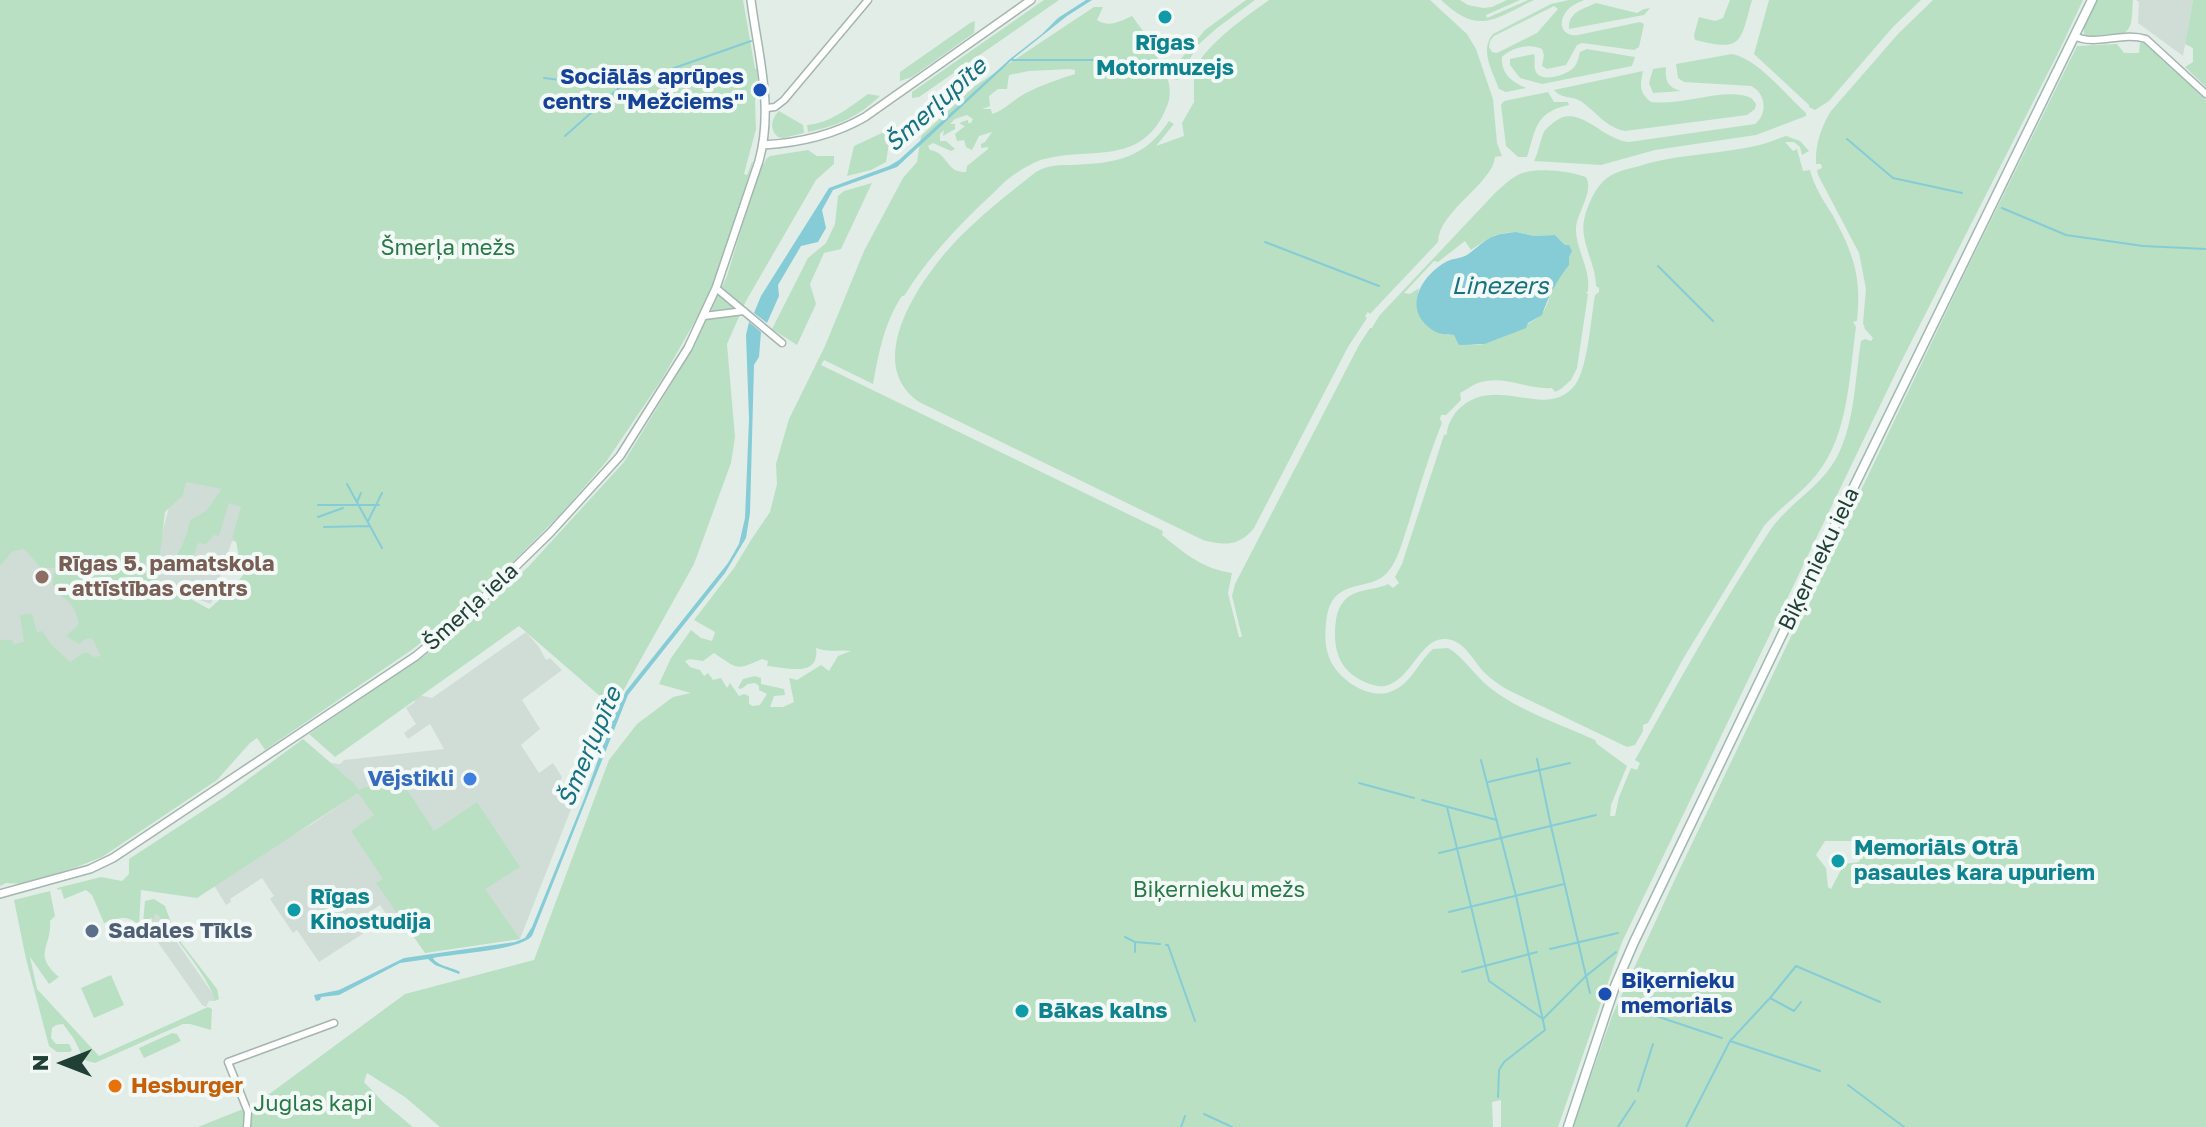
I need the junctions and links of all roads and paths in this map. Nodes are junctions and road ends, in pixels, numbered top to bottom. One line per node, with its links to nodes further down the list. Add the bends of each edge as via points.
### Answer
1 (751, 0): 7 (street, Šmerļa iela)
2 (868, 0): 7 (street, via 784,100)
3 (1031, 0): 8 (street, via 848,127)
4 (2092, 0): 5 (main road, Biķernieku iela)
5 (2074, 36): 6 (street, via 2146,39); 16 (main road, Biķernieku iela, via 1634,942)
6 (2206, 94)
7 (767, 108): 8 (street, Šmerļa iela)
8 (763, 145): 9 (street, Šmerļa iela)
9 (716, 288): 10 (street); 11 (street, Šmerļa iela)
10 (744, 311): 11 (street); 12 (street)
11 (704, 316): 13 (street, Šmerļa iela, via 620,456 539,544 416,656 104,863)
12 (782, 343)
13 (0, 894)
14 (334, 1023): 15 (street, via 228,1062 248,1112)
15 (247, 1127)
16 (1568, 1127)

